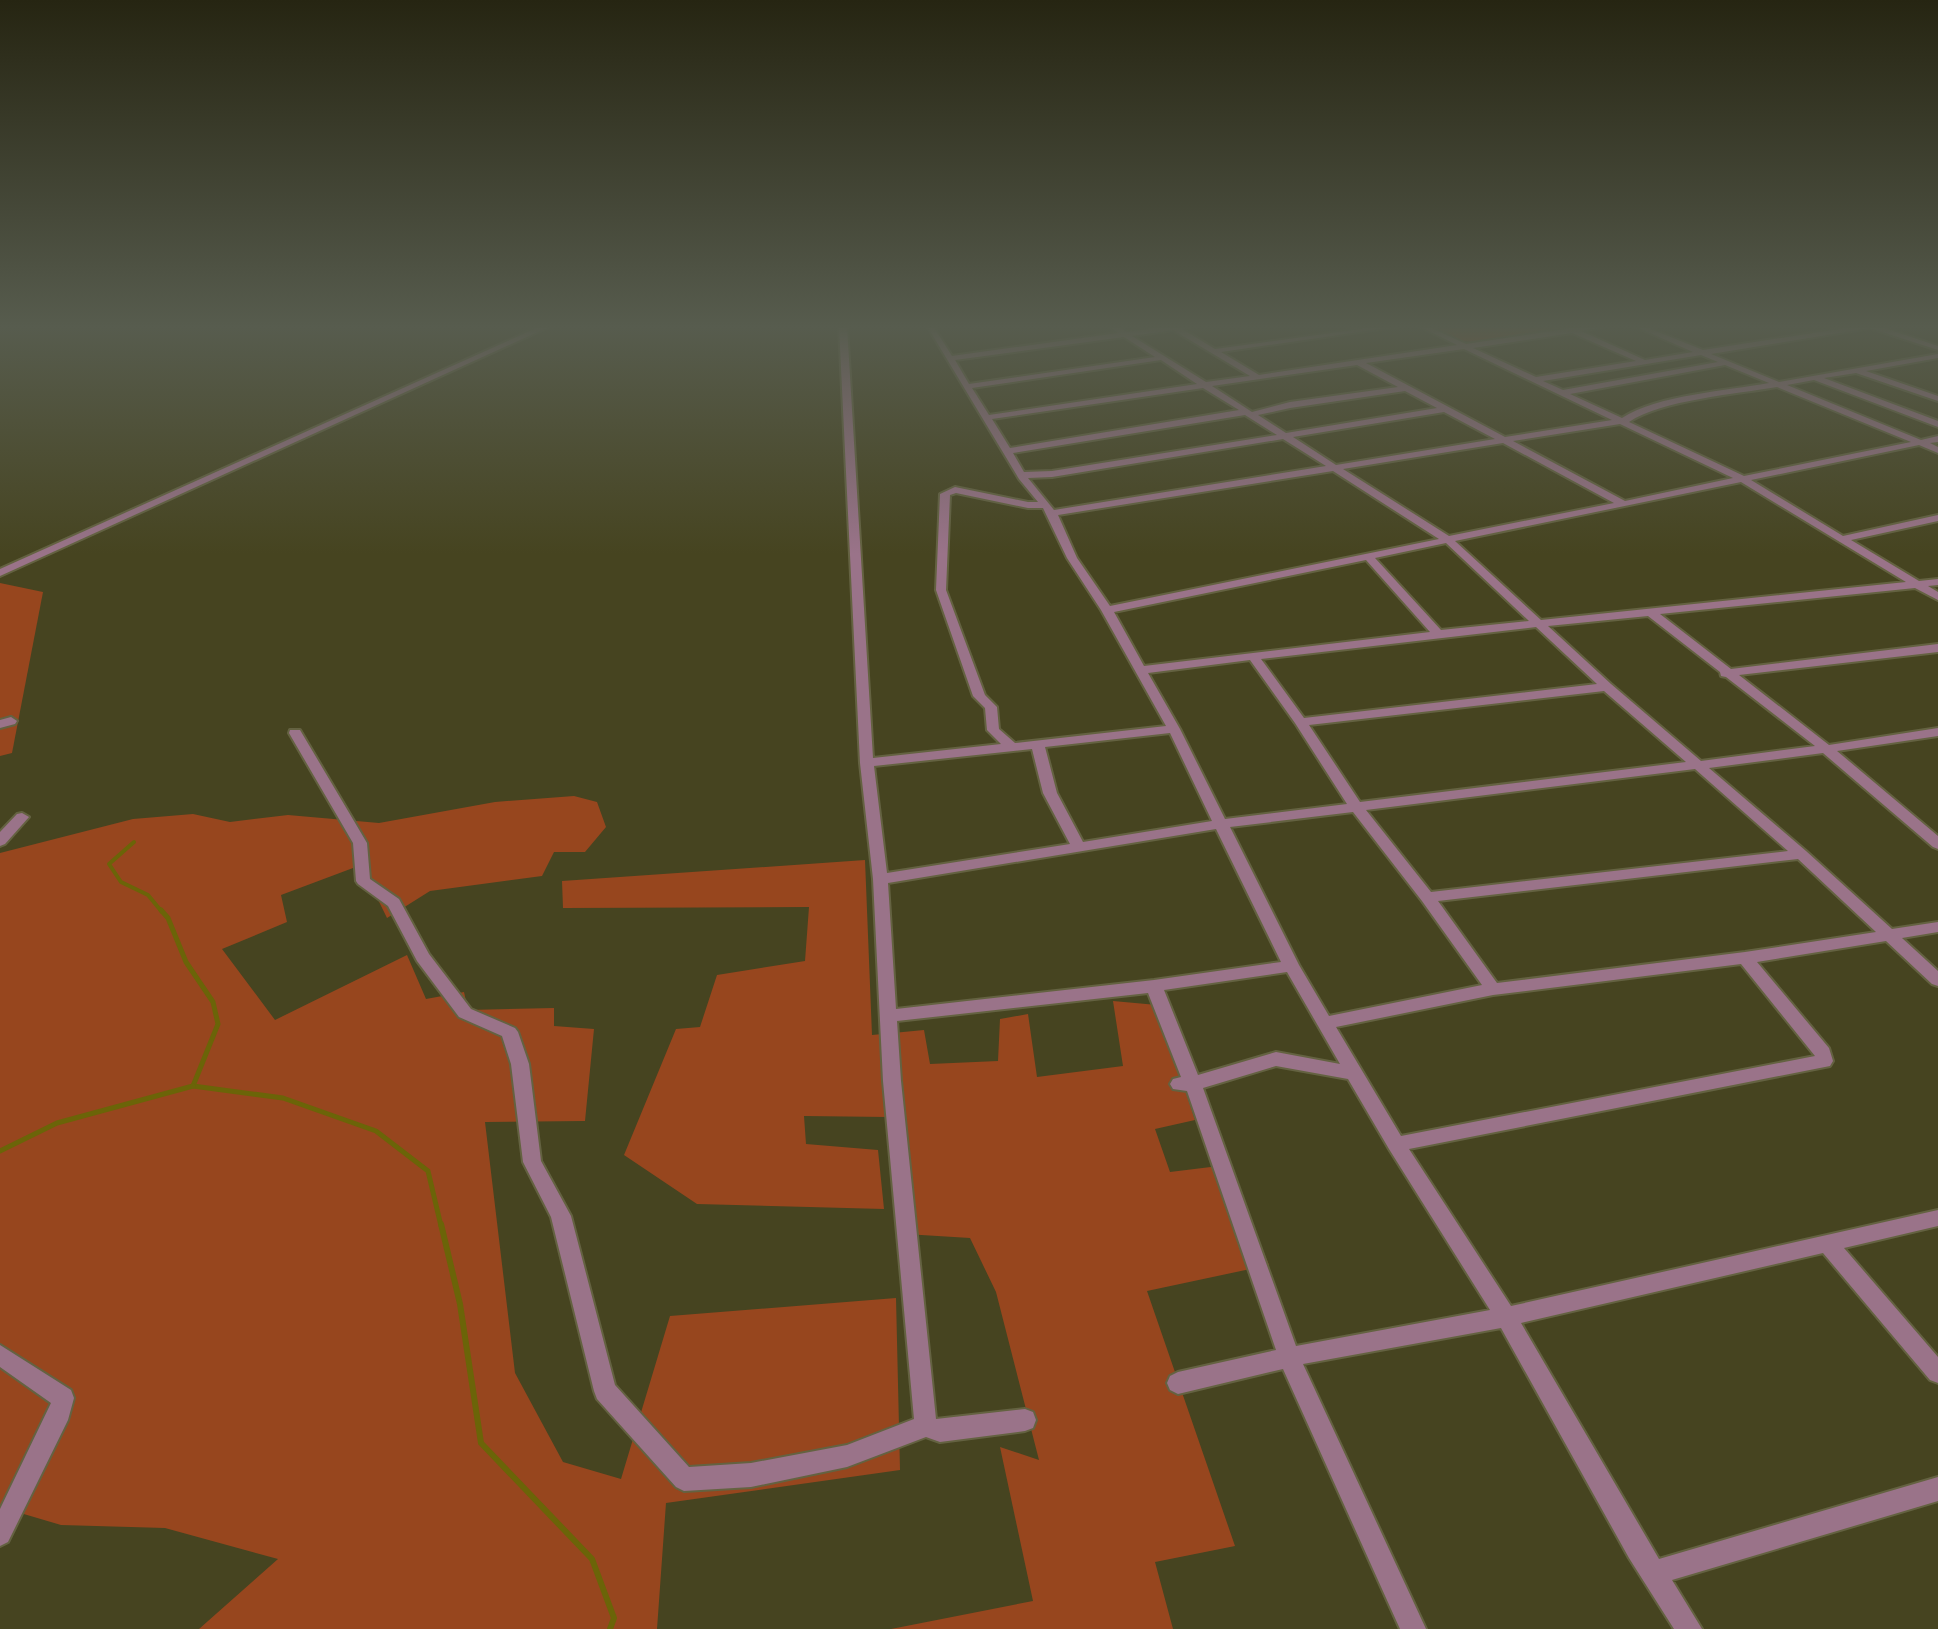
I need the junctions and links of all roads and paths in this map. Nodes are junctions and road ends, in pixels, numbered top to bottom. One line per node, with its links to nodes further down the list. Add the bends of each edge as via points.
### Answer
1 (379, 402): 32 (street)
2 (847, 402): 52 (street)
3 (979, 402): 14 (street)
4 (1092, 402): 14 (street)
5 (1228, 402): 13 (street)
6 (1310, 402): 13 (street)
7 (1431, 402): 12 (street)
8 (1585, 402): 15 (street)
9 (1676, 402): 15 (street, via 1639,411)
10 (1820, 402): 20 (street)
11 (1879, 402): 16 (street)
12 (1444, 409): 17 (street); 19 (street)
13 (1247, 414): 17 (street); 22 (street)
14 (989, 417): 22 (street)
15 (1624, 421): 19 (street); 25 (street)
16 (1938, 424)
17 (1284, 437): 23 (street); 24 (street)
18 (1938, 439): 20 (street)
19 (1504, 442): 23 (street); 26 (street)
20 (1919, 443): 21 (street); 25 (street)
21 (1938, 450)
22 (1009, 451): 24 (street)
23 (1335, 468): 27 (street); 30 (street)
24 (1022, 475): 27 (street)
25 (1740, 478): 26 (street); 29 (street)
26 (1622, 503): 30 (street)
27 (1048, 509): 36 (street); 50 (street, via 955,490 945,494 941,590 979,696 991,707 993,730)
28 (1938, 518): 29 (street)
29 (1843, 539): 34 (street)
30 (1448, 540): 31 (street); 38 (street)
31 (1369, 557): 36 (street); 39 (street)
32 (0, 573)
33 (1938, 582): 34 (street)
34 (1919, 585): 35 (street); 37 (street)
35 (1938, 597)
36 (1107, 610): 42 (street)
37 (1649, 611): 38 (street); 43 (street)
38 (1537, 624): 39 (street); 44 (street)
39 (1438, 634): 41 (street)
40 (1938, 648): 43 (street)
41 (1253, 656): 42 (street); 45 (street)
42 (1141, 670): 46 (street)
43 (1725, 673): 51 (street)
44 (1607, 687): 45 (street); 53 (street)
45 (1301, 722): 54 (street)
46 (1174, 729): 49 (street); 56 (street)
47 (1938, 732): 51 (street)
48 (295, 733): 83 (street, via 360,843 363,881 394,903 423,957 465,1013 509,1032 520,1064 532,1162 561,1216 605,1391 684,1479 751,1475 847,1456)
49 (1037, 743): 50 (street); 59 (street, via 1050,793)
50 (1011, 746): 52 (street)
51 (1826, 749): 53 (street); 58 (street)
52 (867, 763): 61 (street)
53 (1698, 765): 54 (street); 60 (street)
54 (1356, 807): 56 (street); 62 (street)
55 (0, 824): 57 (street, via 22,817)
56 (1221, 824): 59 (street); 66 (street)
57 (0, 841)
58 (1937, 843)
59 (1079, 847): 61 (street)
60 (1801, 854): 62 (street); 64 (street)
61 (880, 879): 70 (street)
62 (1427, 897): 69 (street)
63 (1938, 927): 64 (street)
64 (1889, 935): 65 (street); 67 (street)
65 (1745, 958): 69 (street); 74 (street, via 1823,1053 1824,1061)
66 (1291, 966): 68 (street); 71 (street)
67 (1938, 980)
68 (1154, 986): 70 (street); 73 (street)
69 (1493, 989): 71 (street)
70 (890, 1016): 83 (street)
71 (1325, 1023): 72 (street)
72 (1354, 1073): 73 (street, via 1276,1059); 74 (street)
73 (1186, 1084): 79 (street)
74 (1396, 1144): 77 (street)
75 (1938, 1218): 76 (street)
76 (1828, 1244): 77 (street); 80 (street)
77 (1506, 1317): 79 (street); 86 (street)
78 (0, 1355): 85 (street, via 63,1398)
79 (1289, 1357): 81 (street); 87 (street)
80 (1938, 1373)
81 (1178, 1383)
82 (1025, 1420): 83 (street, via 940,1431)
83 (926, 1426)
84 (1938, 1489): 86 (street)
85 (0, 1534)
86 (1654, 1573): 88 (street)
87 (1413, 1629)
88 (1689, 1629)

